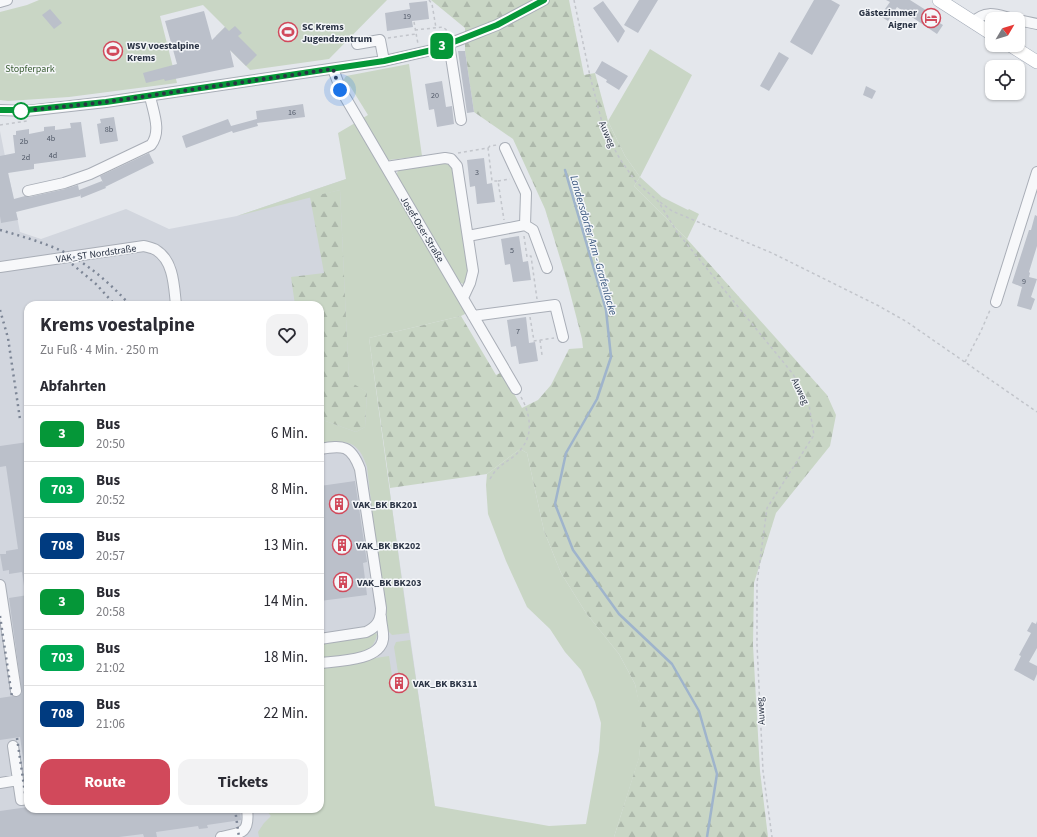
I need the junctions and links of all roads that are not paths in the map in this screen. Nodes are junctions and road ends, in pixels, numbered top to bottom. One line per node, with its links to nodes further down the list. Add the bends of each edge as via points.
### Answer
1 (7, 0): 4 (street)
2 (544, 0): 10 (street, via 497,25)
3 (939, 0): 7 (main road)
4 (0, 2)
5 (985, 14): 7 (street)
6 (1025, 21): 8 (street)
7 (973, 22): 9 (main road)
8 (1037, 24)
9 (985, 30)
10 (450, 40): 13 (street, via 415,54); 18 (street)
11 (357, 44): 13 (street, via 380,40)
12 (1021, 52): 14 (main road)
13 (384, 61): 15 (street)
14 (1037, 62)
15 (333, 69): 16 (street); 20 (street, Josef-Oser-Straße, via 340,90)
16 (150, 96): 17 (street, via 71,106); 22 (street, via 157,131 156,139 151,145 90,174)
17 (0, 110)
18 (461, 120)
19 (505, 148): 23 (street, via 526,192)
20 (386, 167): 24 (street, via 451,159 457,166); 27 (street, Josef-Oser-Straße)
21 (1037, 172): 29 (street)
22 (28, 192)
23 (524, 226): 24 (street); 26 (street, via 533,230)
24 (468, 236): 27 (street, via 473,271)
25 (0, 267): 28 (street, VAK_ST Nordstraße, via 144,246 156,249 165,258 172,272)
26 (547, 268)
27 (463, 298): 30 (street, Josef-Oser-Straße)
28 (176, 301)
29 (996, 302)
30 (473, 316): 31 (street, via 556,305); 32 (street, Josef-Oser-Straße)
31 (563, 337)
32 (516, 389)
33 (324, 448): 35 (street, via 336,446 348,450 356,457 360,469)
34 (0, 585): 38 (street)
35 (381, 617): 36 (street, via 378,624 366,632); 37 (street, via 383,638 376,651 367,656)
36 (324, 637)
37 (324, 662)
38 (16, 691)
39 (13, 746): 40 (street)
40 (18, 780): 41 (street); 42 (street, via 21,800)
41 (0, 783)
42 (24, 800)
43 (247, 813): 44 (street, via 248,825 244,831)
44 (221, 837)

